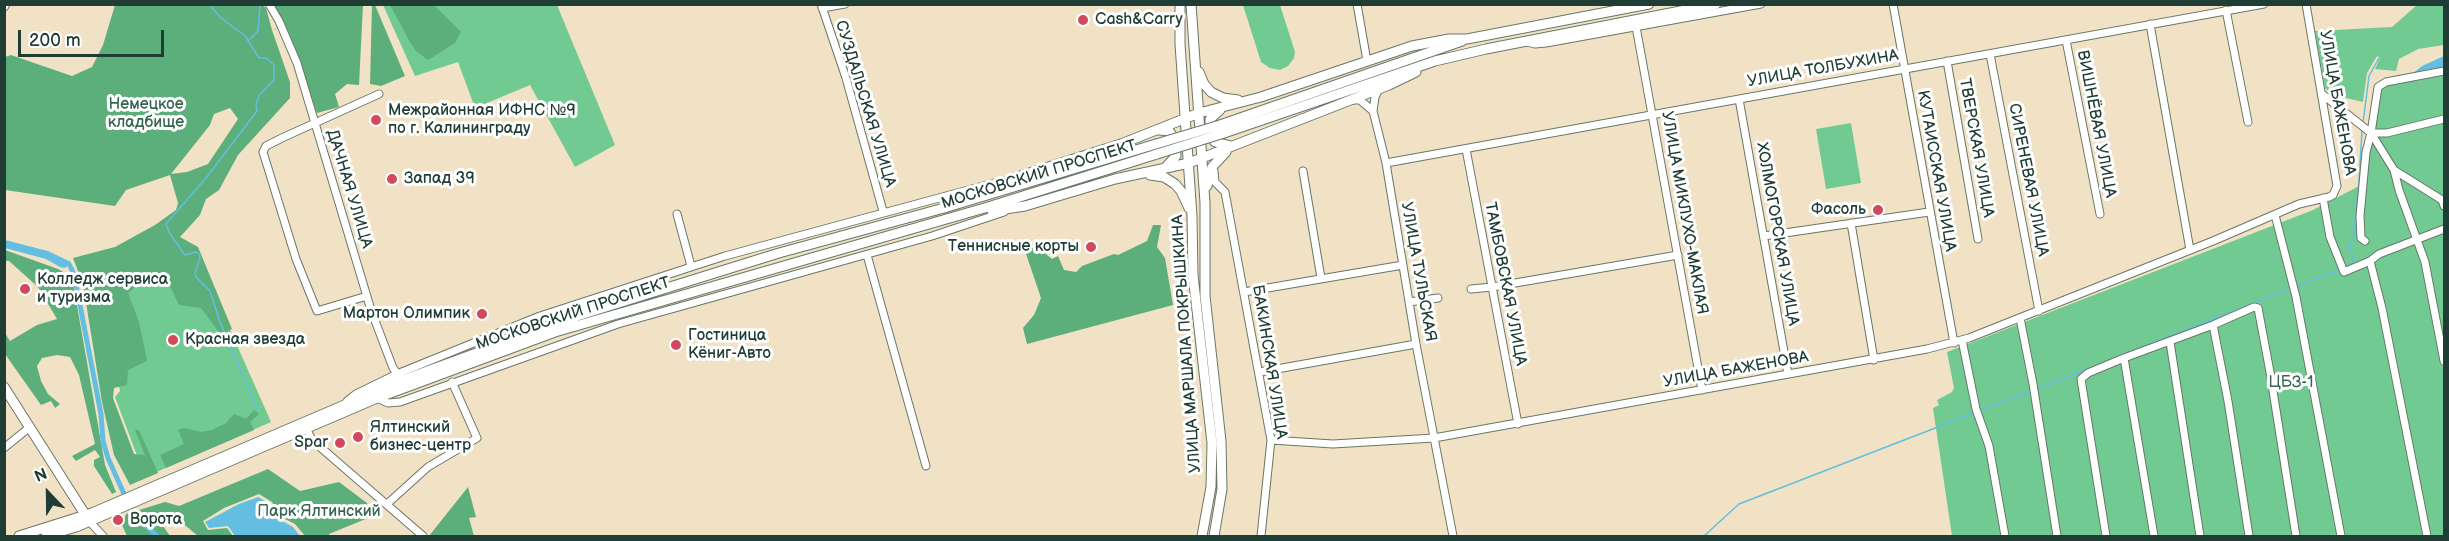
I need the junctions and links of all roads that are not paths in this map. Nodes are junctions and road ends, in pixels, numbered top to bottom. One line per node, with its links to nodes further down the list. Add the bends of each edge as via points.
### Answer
1 (268, 4): 43 (street, ДАЧНАЯ УЛИЦА, via 289,42)
2 (845, 4): 12 (street)
3 (1180, 4): 29 (main road, УЛИЦА МАРШАЛА ПОКРЫШКИНА)
4 (1191, 4): 22 (main road, УЛИЦА МАРШАЛА ПОКРЫШКИНА)
5 (1357, 4): 24 (street)
6 (1649, 4): 13 (main road)
7 (1716, 4): 15 (main road, МОСКОВСКИЙ ПРОСПЕКТ)
8 (1761, 4): 15 (street)
9 (1893, 4): 27 (street, КУТАИССКАЯ УЛИЦА)
10 (2264, 4): 14 (street, УЛИЦА ТОЛБУХИНА)
11 (2306, 4): 32 (street, УЛИЦА БАЖЕНОВА)
12 (821, 6): 66 (street, СУЗДАЛЬСКАЯ УЛИЦА, via 846,78)
13 (1635, 6): 19 (main road)
14 (2226, 10): 17 (street, УЛИЦА ТОЛБУХИНА); 42 (street)
15 (1697, 12): 16 (main road, МОСКОВСКИЙ ПРОСПЕКТ); 18 (street)
16 (1636, 24): 18 (street); 20 (street, УЛИЦА МИКЛУХО-МАКЛАЯ); 26 (main road, МОСКОВСКИЙ ПРОСПЕКТ)
17 (2150, 24): 21 (street, УЛИЦА ТОЛБУХИНА); 81 (street)
18 (1649, 25): 20 (street)
19 (1467, 39): 24 (main road, via 1427,43); 44 (main road, МОСКОВСКИЙ ПРОСПЕКТ)
20 (1641, 40): 39 (street, УЛИЦА МИКЛУХО-МАКЛАЯ)
21 (2066, 40): 23 (street, УЛИЦА ТОЛБУХИНА); 69 (street, ВИШНЁВАЯ УЛИЦА)
22 (1194, 49): 34 (main road, via 1201,79 1211,92 1223,99); 38 (main road, УЛИЦА МАРШАЛА ПОКРЫШКИНА)
23 (1990, 54): 25 (street, УЛИЦА ТОЛБУХИНА); 102 (street, СИРЕНЕВАЯ УЛИЦА)
24 (1367, 61): 34 (main road)
25 (1947, 62): 27 (street, УЛИЦА ТОЛБУХИНА); 78 (street, ТВЕРСКАЯ УЛИЦА)
26 (1431, 63): 30 (main road); 44 (main road, МОСКОВСКИЙ ПРОСПЕКТ)
27 (1904, 71): 33 (street, УЛИЦА ТОЛБУХИНА); 67 (street, КУТАИССКАЯ УЛИЦА)
28 (2445, 71): 46 (street, via 2382,83 2378,87)
29 (1183, 81): 40 (main road, УЛИЦА МАРШАЛА ПОКРЫШКИНА); 45 (main road, via 1177,112)
30 (1378, 89): 35 (main road); 37 (street)
31 (379, 94): 43 (street)
32 (2322, 94): 46 (street); 61 (street, УЛИЦА БАЖЕНОВА, via 2337,186 2333,195)
33 (1739, 99): 39 (street, УЛИЦА ТОЛБУХИНА); 76 (street, ХОЛМОГОРСКАЯ УЛИЦА)
34 (1249, 100): 36 (main road)
35 (1349, 101): 37 (street, via 1360,100); 47 (main road)
36 (1230, 105): 38 (main road); 47 (main road, via 1212,115 1209,130 1215,142)
37 (1373, 111): 52 (street, УЛИЦА ТУЛЬСКАЯ)
38 (1199, 113): 40 (main road); 50 (main road, УЛИЦА МАРШАЛА ПОКРЫШКИНА)
39 (1653, 115): 49 (street, УЛИЦА ТОЛБУХИНА); 83 (street, УЛИЦА МИКЛУХО-МАКЛАЯ)
40 (1186, 117): 45 (main road); 51 (main road, УЛИЦА МАРШАЛА ПОКРЫШКИНА)
41 (2445, 119): 46 (street)
42 (2248, 122)
43 (315, 123): 94 (street, ДАЧНАЯ УЛИЦА); 94 (street, via 266,146 263,155 317,311)
44 (1222, 129): 48 (main road, МОСКОВСКИЙ ПРОСПЕКТ, bridge)
45 (1153, 130): 54 (main road, via 1168,130 1175,140 1175,158); 58 (main road)
46 (2371, 133): 55 (street); 80 (street, via 2360,216 2361,238)
47 (1233, 147): 50 (main road); 53 (main road)
48 (1157, 149): 65 (main road, МОСКОВСКИЙ ПРОСПЕКТ); 72 (main road, МОСКОВСКИЙ ПРОСПЕКТ)
49 (1466, 149): 52 (street, УЛИЦА ТОЛБУХИНА); 91 (street, ТАМБОВСКАЯ УЛИЦА)
50 (1202, 159): 51 (main road); 62 (main road, УЛИЦА МАРШАЛА ПОКРЫШКИНА)
51 (1189, 163): 54 (main road); 71 (main road, УЛИЦА МАРШАЛА ПОКРЫШКИНА)
52 (1386, 163): 86 (street, УЛИЦА ТУЛЬСКАЯ)
53 (1215, 164): 62 (main road); 93 (street, БАКИНСКАЯ УЛИЦА, via 1215,182 1225,192)
54 (1160, 170): 57 (main road)
55 (2394, 170): 60 (street); 79 (street)
56 (1303, 171): 89 (street)
57 (1136, 175): 63 (main road); 71 (main road, via 1158,175 1172,182 1181,191)
58 (1017, 177): 65 (main road); 66 (street, МОСКОВСКИЙ ПРОСПЕКТ)
59 (2445, 194): 60 (street)
60 (2437, 196): 64 (street)
61 (2323, 198): 70 (street, УЛИЦА БАЖЕНОВА); 85 (street, via 2330,237 2342,271)
62 (1205, 203): 135 (main road, УЛИЦА МАРШАЛА ПОКРЫШКИНА, via 1205,296 1222,464)
63 (1025, 206): 72 (main road); 82 (street, МОСКОВСКИЙ ПРОСПЕКТ)
64 (2445, 206)
65 (944, 208): 77 (main road, МОСКОВСКИЙ ПРОСПЕКТ)
66 (883, 212): 74 (street, МОСКОВСКИЙ ПРОСПЕКТ)
67 (1929, 212): 73 (street); 107 (street, КУТАИССКАЯ УЛИЦА)
68 (677, 214): 87 (street)
69 (2100, 214)
70 (2274, 215): 81 (street, УЛИЦА БАЖЕНОВА); 145 (street, via 2296,297)
71 (1192, 216): 134 (main road, УЛИЦА МАРШАЛА ПОКРЫШКИНА, via 1194,281 1212,442 1211,487)
72 (954, 217): 84 (main road, МОСКОВСКИЙ ПРОСПЕКТ)
73 (1851, 223): 76 (street); 111 (street)
74 (840, 224): 77 (street); 87 (street, МОСКОВСКИЙ ПРОСПЕКТ)
75 (2445, 229): 79 (street)
76 (1764, 236): 114 (street, ХОЛМОГОРСКАЯ УЛИЦА)
77 (830, 238): 90 (main road, МОСКОВСКИЙ ПРОСПЕКТ)
78 (1978, 238)
79 (2417, 240): 85 (street); 112 (street)
80 (2365, 241)
81 (2190, 250): 102 (street, УЛИЦА БАЖЕНОВА)
82 (867, 255): 88 (street, МОСКОВСКИЙ ПРОСПЕКТ); 126 (street)
83 (1678, 255): 91 (street); 118 (street, УЛИЦА МИКЛУХО-МАКЛАЯ)
84 (821, 256): 88 (street); 95 (main road, МОСКОВСКИЙ ПРОСПЕКТ)
85 (2370, 261): 146 (street)
86 (1403, 265): 89 (street); 97 (street, УЛИЦА ТУЛЬСКАЯ)
87 (691, 266): 101 (street, МОСКОВСКИЙ ПРОСПЕКТ)
88 (814, 269): 100 (street, МОСКОВСКИЙ ПРОСПЕКТ)
89 (1321, 278): 93 (street)
90 (672, 285): 95 (main road, via 677,290); 99 (main road, МОСКОВСКИЙ ПРОСПЕКТ)
91 (1492, 287): 92 (street); 120 (street, ТАМБОВСКАЯ УЛИЦА)
92 (1471, 289)
93 (1245, 292): 113 (street, БАКИНСКАЯ УЛИЦА)
94 (367, 296): 115 (street, ДАЧНАЯ УЛИЦА, via 393,368)
95 (674, 297): 98 (main road, МОСКОВСКИЙ ПРОСПЕКТ)
96 (1438, 298): 97 (street)
97 (1409, 302): 109 (street, УЛИЦА ТУЛЬСКАЯ)
98 (649, 304): 100 (street); 104 (main road, МОСКОВСКИЙ ПРОСПЕКТ)
99 (602, 308): 101 (street); 104 (main road, МОСКОВСКИЙ ПРОСПЕКТ)
100 (669, 309): 106 (street, МОСКОВСКИЙ ПРОСПЕКТ)
101 (558, 310): 115 (street, МОСКОВСКИЙ ПРОСПЕКТ, via 464,346)
102 (2039, 311): 103 (street, УЛИЦА БАЖЕНОВА)
103 (2020, 318): 107 (street, УЛИЦА БАЖЕНОВА); 139 (street)
104 (579, 320): 106 (street, via 582,333); 115 (main road, МОСКОВСКИЙ ПРОСПЕКТ); 119 (main road, МОСКОВСКИЙ ПРОСПЕКТ)
105 (2213, 326): 108 (street); 143 (street); 144 (street, via 2258,308)
106 (586, 334): 116 (street, МОСКОВСКИЙ ПРОСПЕКТ)
107 (1958, 341): 111 (street, УЛИЦА БАЖЕНОВА); 138 (street, КУТАИССКАЯ УЛИЦА, via 1989,446)
108 (2170, 342): 110 (street); 142 (street)
109 (1416, 344): 113 (street); 123 (street, УЛИЦА ТУЛЬСКАЯ)
110 (2124, 358): 140 (street, via 2081,379); 141 (street)
111 (1874, 360): 114 (street, УЛИЦА БАЖЕНОВА)
112 (2445, 361)
113 (1260, 372): 124 (street, БАКИНСКАЯ УЛИЦА)
114 (1788, 374): 118 (street, УЛИЦА БАЖЕНОВА)
115 (400, 377): 127 (main road, МОСКОВСКИЙ ПРОСПЕКТ)
116 (452, 382): 119 (street, МОСКОВСКИЙ ПРОСПЕКТ, via 394,404); 128 (street, via 477,438 428,467)
117 (4, 387): 121 (main road)
118 (1702, 390): 120 (street, УЛИЦА БАЖЕНОВА)
119 (377, 398): 122 (main road, МОСКОВСКИЙ ПРОСПЕКТ)
120 (1518, 424): 123 (street, УЛИЦА БАЖЕНОВА)
121 (30, 427): 125 (street); 129 (main road)
122 (306, 428): 127 (main road, МОСКОВСКИЙ ПРОСПЕКТ); 128 (street, via 325,451)
123 (1434, 438): 124 (street, УЛИЦА БАЖЕНОВА, via 1333,444); 137 (street, УЛИЦА ТУЛЬСКАЯ)
124 (1271, 440): 136 (street, БАКИНСКАЯ УЛИЦА)
125 (4, 448)
126 (926, 466)
127 (128, 501): 129 (main road, МОСКОВСКИЙ ПРОСПЕКТ)
128 (387, 504): 133 (street)
129 (87, 518): 130 (main road, МОСКОВСКИЙ ПРОСПЕКТ); 131 (main road, МОСКОВСКИЙ ПРОСПЕКТ); 132 (street)
130 (19, 537)
131 (46, 537)
132 (103, 537)
133 (423, 537)
134 (1202, 537)
135 (1214, 537)
136 (1261, 537)
137 (1453, 537)
138 (2005, 537)
139 (2057, 537)
140 (2106, 537)
141 (2154, 537)
142 (2200, 537)
143 (2248, 537)
144 (2296, 537)
145 (2341, 537)
146 (2427, 537)

